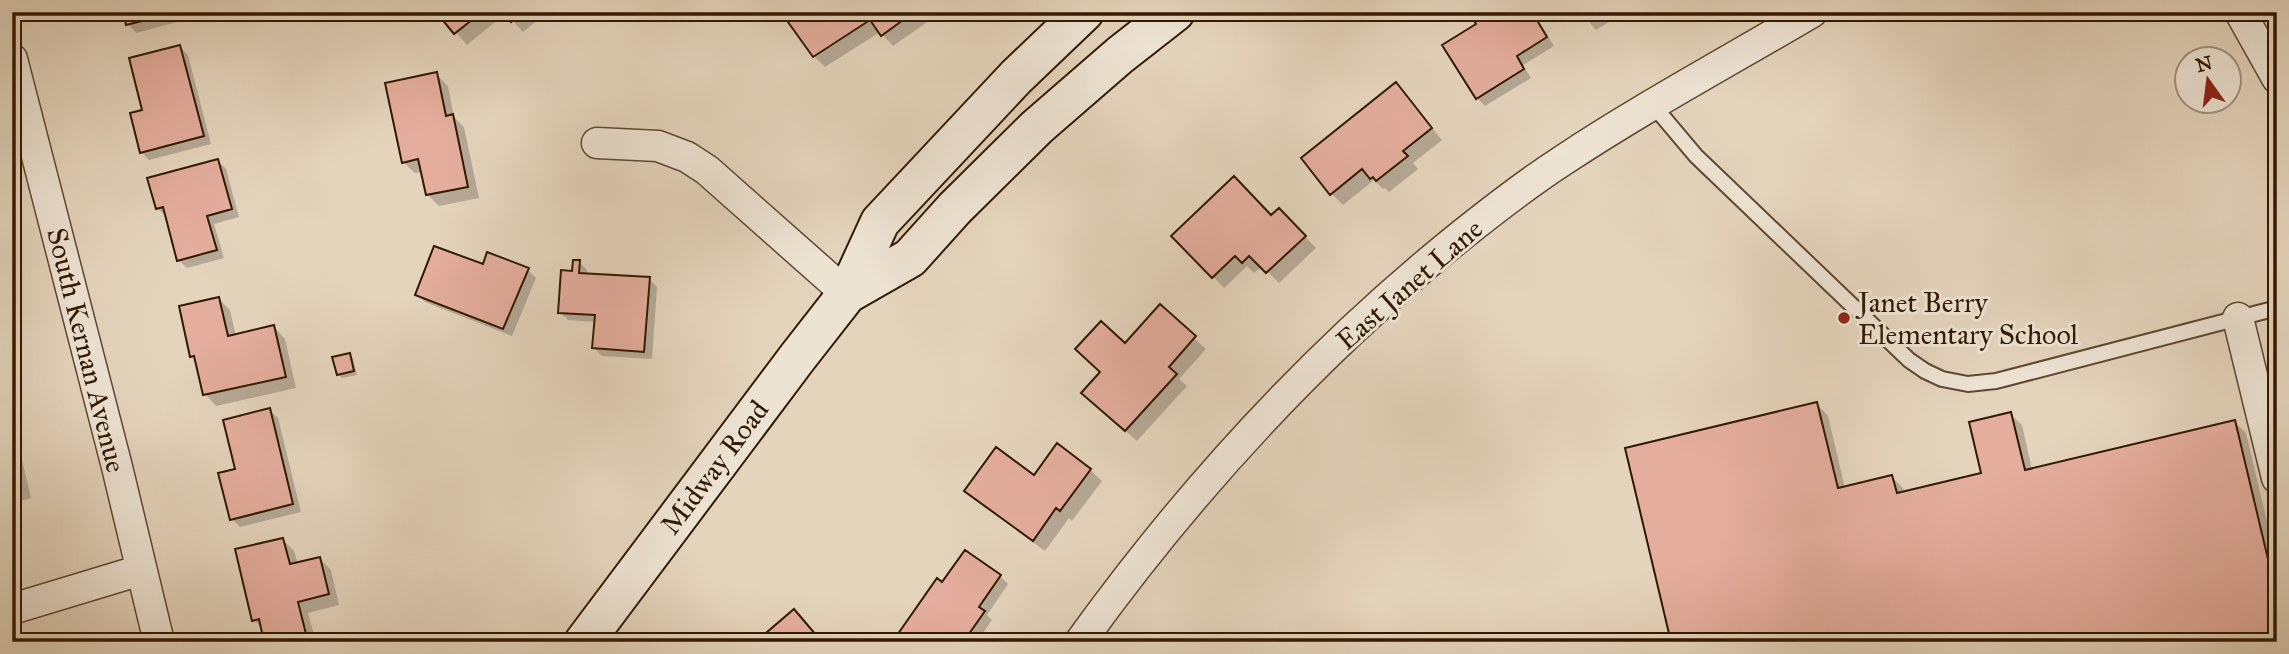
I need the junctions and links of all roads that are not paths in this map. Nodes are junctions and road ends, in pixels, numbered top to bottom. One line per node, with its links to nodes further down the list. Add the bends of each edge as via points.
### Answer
1 (1084, 12): 9 (main road, Midway Road, via 880,222)
2 (1175, 12): 9 (main road, Midway Road, via 1037,127 910,258)
3 (1812, 12): 7 (street, East Janet Lane)
4 (2240, 12): 6 (street)
5 (12, 59): 13 (street, South Kernan Avenue)
6 (2277, 78)
7 (1653, 105): 11 (lane, via 1696,156 1909,360 1942,379 1968,384 1996,381); 17 (street, East Janet Lane, via 1561,162 1475,225 1400,286 1312,368 1171,522)
8 (597, 143): 9 (street, via 657,146 687,157)
9 (847, 294): 16 (main road, Midway Road)
10 (2277, 308): 11 (lane)
11 (2238, 318): 12 (street)
12 (2277, 478)
13 (141, 570): 14 (street); 15 (street, South Kernan Avenue)
14 (12, 609)
15 (159, 642)
16 (584, 642)
17 (1080, 642)

